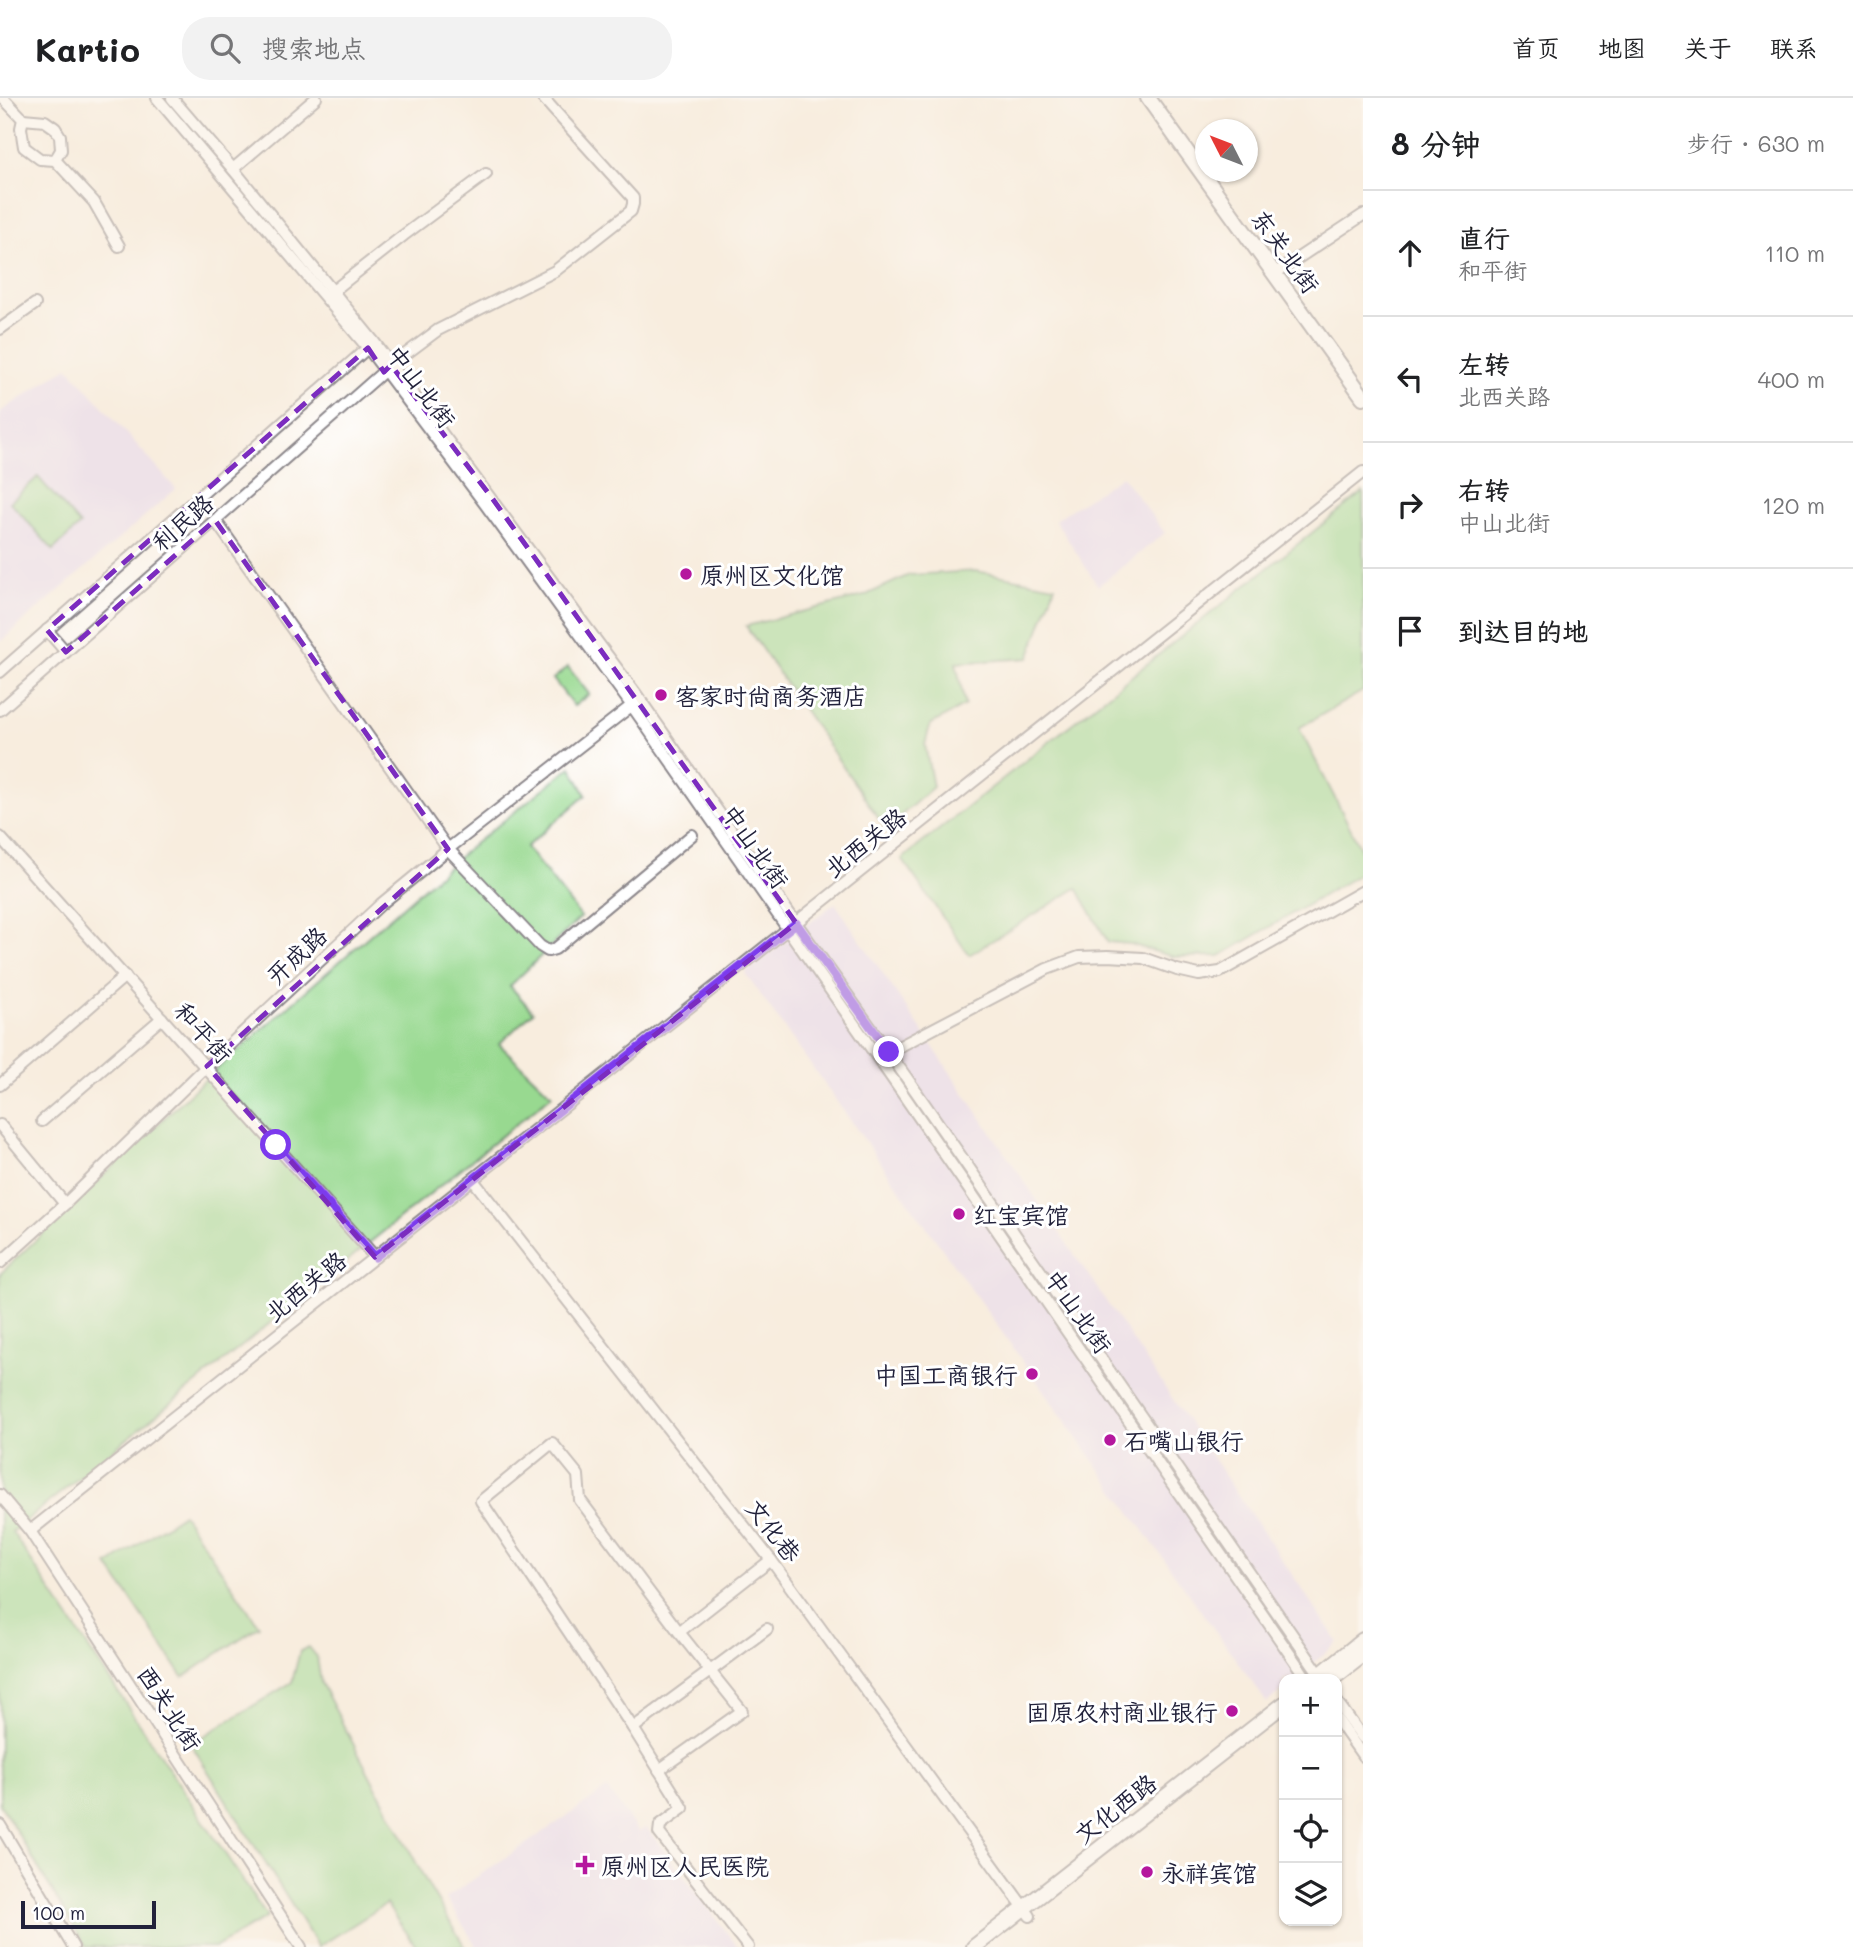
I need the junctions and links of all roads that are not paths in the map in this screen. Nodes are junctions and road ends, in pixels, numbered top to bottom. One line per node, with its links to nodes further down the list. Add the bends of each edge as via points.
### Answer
1 (3, 98): 8 (street)
2 (157, 98): 20 (street, 中山北街)
3 (172, 98): 11 (street, 中山北街)
4 (316, 98): 11 (street)
5 (543, 98): 21 (street, 利民路, via 633,198 631,211 555,271 438,330)
6 (1148, 98): 16 (main road, 东关北街)
7 (1160, 98): 9 (main road)
8 (23, 119): 10 (street, via 24,147 40,159); 10 (street, via 45,121 55,128 61,150)
9 (1195, 147)
10 (55, 160): 15 (street, via 94,202)
11 (233, 169): 17 (street, 中山北街)
12 (486, 174): 17 (street)
13 (1220, 182): 16 (main road, 东关北街)
14 (1363, 215): 16 (street)
15 (119, 246)
16 (1279, 271): 22 (main road, 东关北街); 23 (main road, 东关北街)
17 (333, 291): 20 (street, 中山北街)
18 (35, 304): 19 (street)
19 (0, 328)
20 (371, 345): 21 (street, 中山北街); 26 (street, 利民路)
21 (388, 368): 25 (street, 利民路); 29 (street, 中山北街)
22 (1363, 380)
23 (1363, 397)
24 (1363, 472): 35 (street, 北西关路)
25 (215, 520): 27 (street, 利民路); 33 (street)
26 (47, 630): 27 (street); 28 (street, 利民路)
27 (66, 652): 30 (street, 利民路)
28 (0, 671)
29 (635, 703): 33 (street, 开成路); 35 (street, 中山北街)
30 (0, 710)
31 (692, 835): 33 (street, via 548,951)
32 (0, 837): 36 (street, 和平街)
33 (448, 849): 39 (street, 开成路)
34 (1363, 891): 38 (street, via 1220,972 1199,975 1143,958 1079,957 1047,969)
35 (792, 926): 38 (street, 中山北街); 43 (street, 北西关路); 55 (street, 中山北街)
36 (125, 976): 37 (street, 和平街); 40 (street)
37 (162, 1018): 39 (street, 和平街); 41 (street)
38 (889, 1052): 56 (street, 中山北街)
39 (206, 1066): 44 (street, 开成路); 45 (street, 和平街)
40 (0, 1085)
41 (42, 1121)
42 (0, 1125): 44 (street)
43 (473, 1180): 45 (street, 北西关路); 49 (street, 文化巷)
44 (65, 1204): 46 (street, 开成路)
45 (375, 1257): 48 (street, 北西关路)
46 (0, 1263)
47 (0, 1495): 48 (street, 西关北街)
48 (30, 1531): 70 (street, 西关北街)
49 (771, 1560): 51 (street); 68 (street, 文化巷)
50 (766, 1629): 54 (street)
51 (679, 1632): 54 (street); 63 (street, via 580,1500 578,1475 552,1443 481,1501)
52 (1363, 1640): 57 (main road)
53 (1363, 1655): 58 (main road)
54 (709, 1671): 63 (street); 66 (street, via 742,1711)
55 (1317, 1674)
56 (1317, 1674)
57 (1325, 1674)
58 (1327, 1674)
59 (1279, 1708): 68 (main road, 文化西路)
60 (1342, 1709): 64 (street)
61 (1279, 1720): 68 (main road, 文化西路)
62 (1342, 1726): 65 (street)
63 (634, 1728): 66 (street)
64 (1363, 1738)
65 (1363, 1756)
66 (659, 1770): 71 (street, via 683,1808 660,1825 659,1833)
67 (0, 1825): 69 (street)
68 (1027, 1912): 72 (main road, 文化西路); 73 (main road, 文化西路)
69 (73, 1947)
70 (301, 1947)
71 (748, 1947)
72 (974, 1947)
73 (990, 1947)

